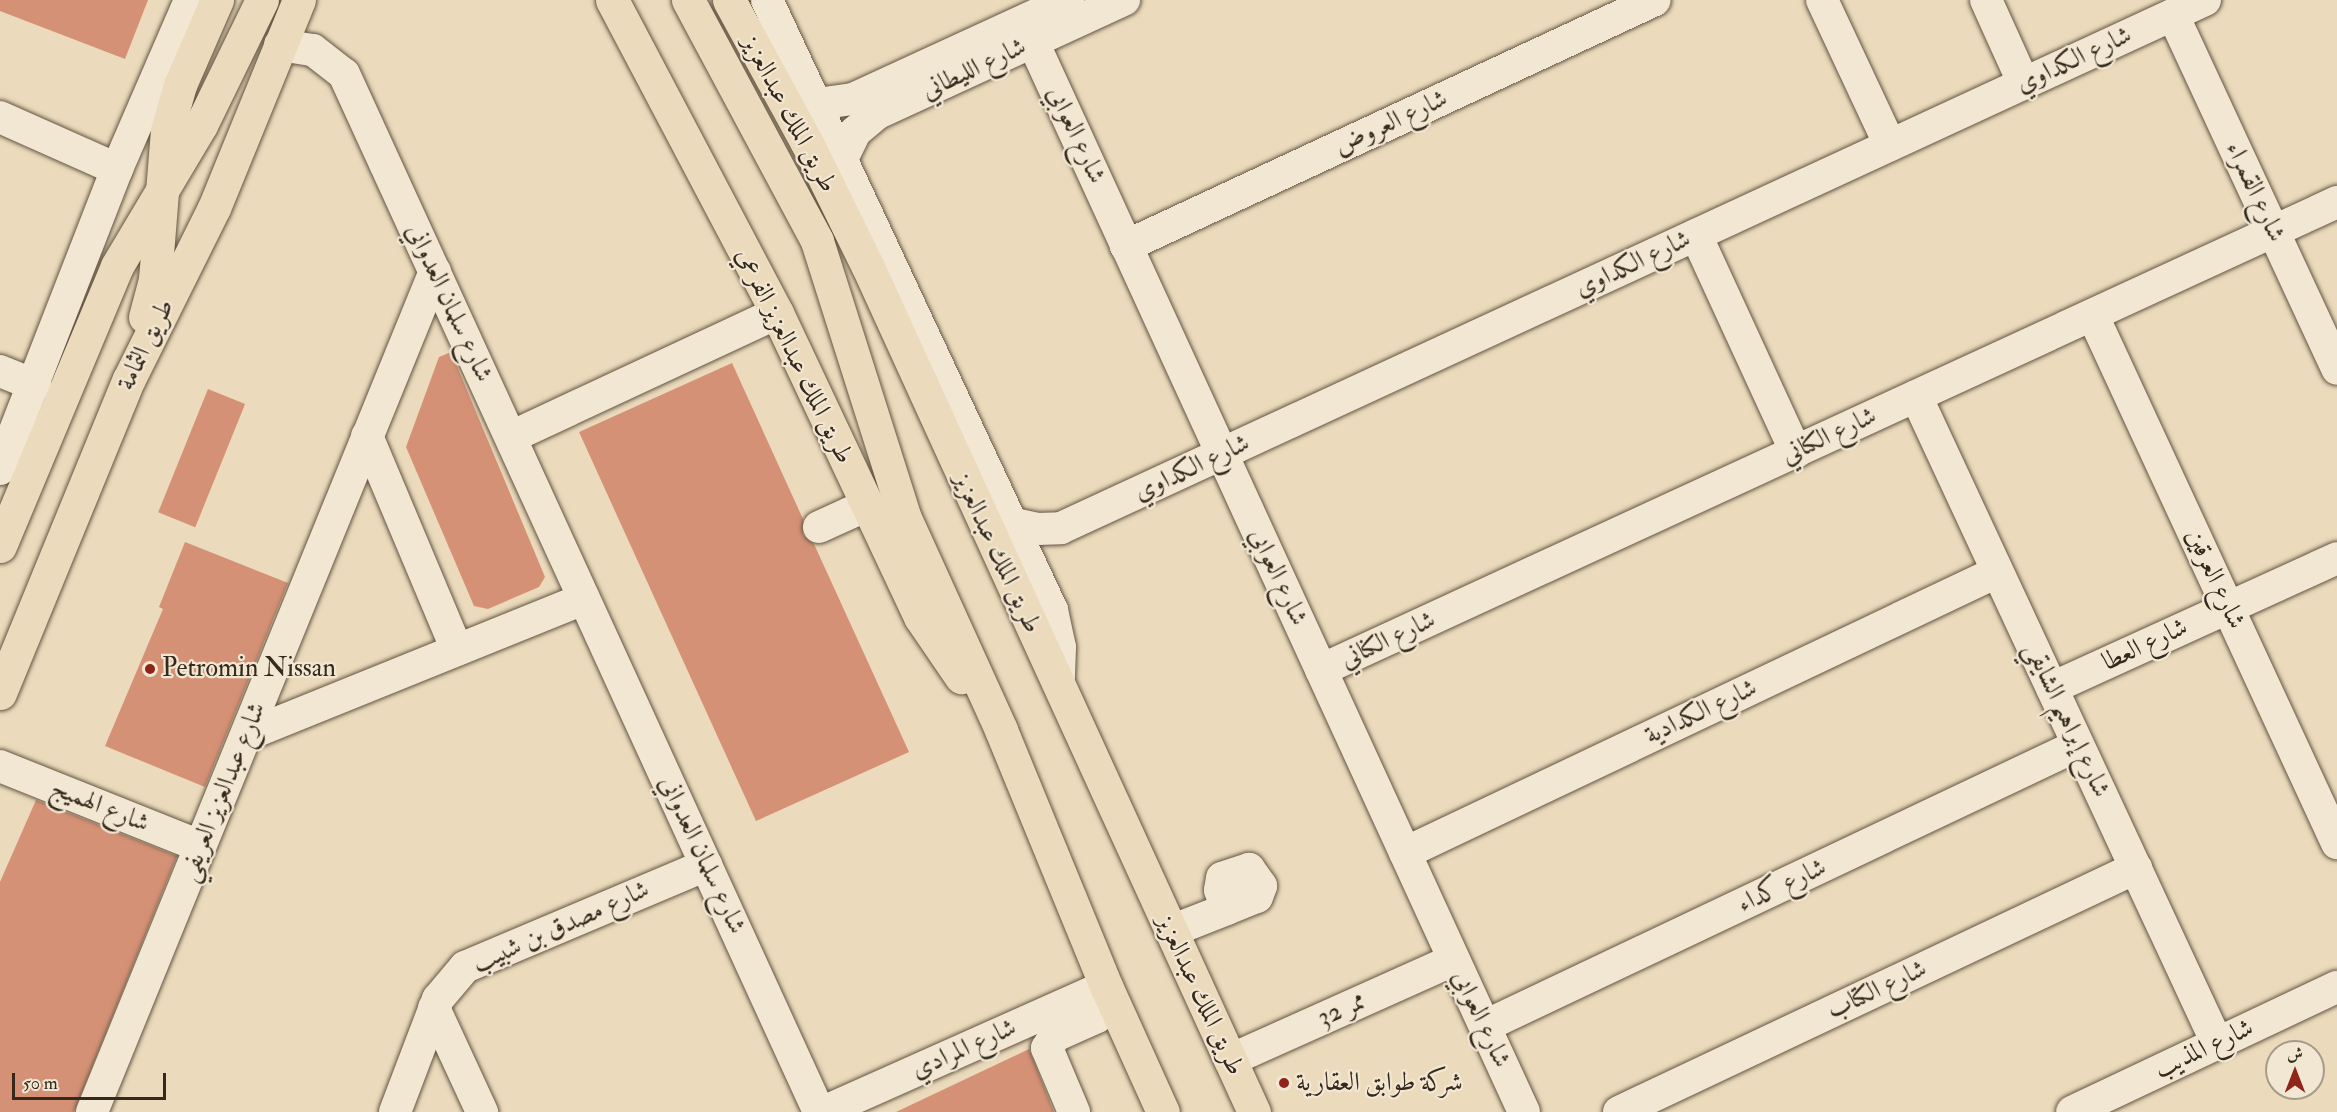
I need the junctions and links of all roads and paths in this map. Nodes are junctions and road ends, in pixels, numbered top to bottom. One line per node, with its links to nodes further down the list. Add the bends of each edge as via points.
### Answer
1 (190, 0): 23 (street)
2 (217, 0): 24 (main road, via 180,85 167,131)
3 (262, 0): 24 (main road, via 201,125)
4 (299, 0): 17 (main road, طريق الثمامة)
5 (612, 0): 31 (main road, طريق الملك عبدالعزيز الفرعي)
6 (688, 0): 58 (main road, طريق الملك عبدالعزيز, via 817,241 905,518)
7 (729, 0): 55 (main road, طريق الملك عبدالعزيز, via 806,141 868,267)
8 (767, 0): 19 (street)
9 (1068, 0): 16 (street, شارع الليطاني)
10 (1124, 0): 16 (street, شارع الليطاني)
11 (1655, 0): 28 (street, شارع العروض)
12 (1822, 0): 21 (street)
13 (1986, 0): 18 (street)
14 (2205, 0): 15 (street, شارع الكداوي)
15 (2173, 15): 18 (street, شارع الكداوي); 26 (street, شارع القمراء)
16 (1019, 22): 19 (street, شارع الليطاني, via 853,99); 22 (street, شارع الليطاني, via 878,112 855,132); 28 (street, شارع العوابي)
17 (280, 45): 29 (street, شارع سلمان العدواني, via 314,50 344,74); 35 (main road, طريق الثمامة, via 214,208)
18 (2024, 84): 21 (street, شارع الكداوي)
19 (817, 104): 22 (street)
20 (0, 117): 23 (street)
21 (1890, 145): 27 (street, شارع الكداوي)
22 (842, 159): 44 (street)
23 (117, 169): 36 (street)
24 (162, 193): 30 (main road, via 117,266); 35 (main road, via 155,279)
25 (2337, 202): 26 (street, شارع الكناني)
26 (2273, 231): 32 (street, شارع الكناني); 33 (street, شارع القمراء)
27 (1696, 235): 40 (street); 41 (street, شارع الكداوي)
28 (1126, 246): 41 (street, شارع العوابي)
29 (435, 271): 38 (street, شارع عبدالعزيز العريفي); 39 (street, شارع سلمان العدواني)
30 (100, 306): 35 (main road, via 125,320); 47 (main road)
31 (777, 313): 39 (street); 43 (main road, طريق الملك عبدالعزيز الفرعي)
32 (2092, 316): 37 (street, شارع الكناني); 52 (street, شارع العرقين)
33 (2337, 369)
34 (0, 371): 36 (street)
35 (129, 379): 57 (main road, طريق الثمامة)
36 (35, 385): 42 (street)
37 (1916, 396): 40 (street, شارع الكناني); 50 (street, شارع إبراهيم الشايقي)
38 (367, 436): 53 (street); 59 (street, شارع عبدالعزيز العريفي)
39 (511, 438): 51 (street, شارع سلمان العدواني)
40 (1796, 452): 54 (street, شارع الكناني)
41 (1222, 454): 46 (street, شارع الكداوي); 54 (street, شارع العوابي)
42 (0, 469)
43 (865, 506): 45 (street); 58 (main road, طريق الملك عبدالعزيز الفرعي, via 920,617 953,670)
44 (1014, 524): 46 (street, شارع الكداوي, via 1037,529); 49 (street)
45 (819, 527)
46 (1061, 528): 49 (street, شارع الكداوي)
47 (0, 546)
48 (2337, 558): 52 (street, شارع العطا)
49 (1033, 567): 55 (street, via 1057,628)
50 (1997, 572): 56 (street, شارع إبراهيم الشايقي); 64 (street, شارع الكدادية)
51 (584, 599): 53 (street); 65 (street, شارع سلمان العدواني)
52 (2228, 607): 56 (street, شارع العطا); 62 (street, شارع العرقين)
53 (457, 650): 59 (street)
54 (1321, 670): 64 (street, شارع العوابي)
55 (1059, 684): 68 (main road, طريق الملك عبدالعزيز)
56 (2052, 688): 60 (street, شارع إبراهيم الشايقي)
57 (0, 693)
58 (987, 702): 71 (main road, طريق الملك عبدالعزيز)
59 (247, 735): 63 (street, شارع عبدالعزيز العريفي)
60 (2078, 745): 66 (street, شارع إبراهيم الشايقي); 73 (street, شارع كداء)
61 (0, 766): 63 (street, شارع الهميج)
62 (2337, 843)
63 (200, 846): 77 (street, شارع عبدالعزيز العريفي)
64 (1405, 853): 69 (street, شارع العوابي)
65 (706, 865): 72 (street, شارع مصدق بن شبيب, via 477,960 455,976); 80 (street, شارع سلمان العدواني)
66 (2136, 868): 74 (street, شارع إبراهيم الشايقي); 85 (street, شارع الكتاب)
67 (1227, 909): 68 (street)
68 (1171, 931): 75 (main road, طريق الملك عبدالعزيز)
69 (1454, 960): 73 (street, شارع العوابي); 75 (street, ممر 32)
70 (2337, 987): 74 (street, شارع المذيب)
71 (1107, 990): 80 (street, شارع المرادي); 81 (street, via 1097,1017 1054,1036 1047,1048); 82 (main road, طريق الملك عبدالعزيز)
72 (434, 1008): 78 (street, شارع مصدق بن شبيب); 79 (street)
73 (1485, 1026): 84 (street, شارع العوابي)
74 (2217, 1043): 76 (street, شارع المذيب)
75 (1230, 1060): 83 (main road, طريق الملك عبدالعزيز)
76 (2121, 1101): 86 (street, شارع المذيب)
77 (92, 1112)
78 (395, 1112)
79 (482, 1112)
80 (821, 1112)
81 (1074, 1112)
82 (1163, 1112)
83 (1254, 1112)
84 (1524, 1112)
85 (1619, 1112)
86 (2072, 1112)

